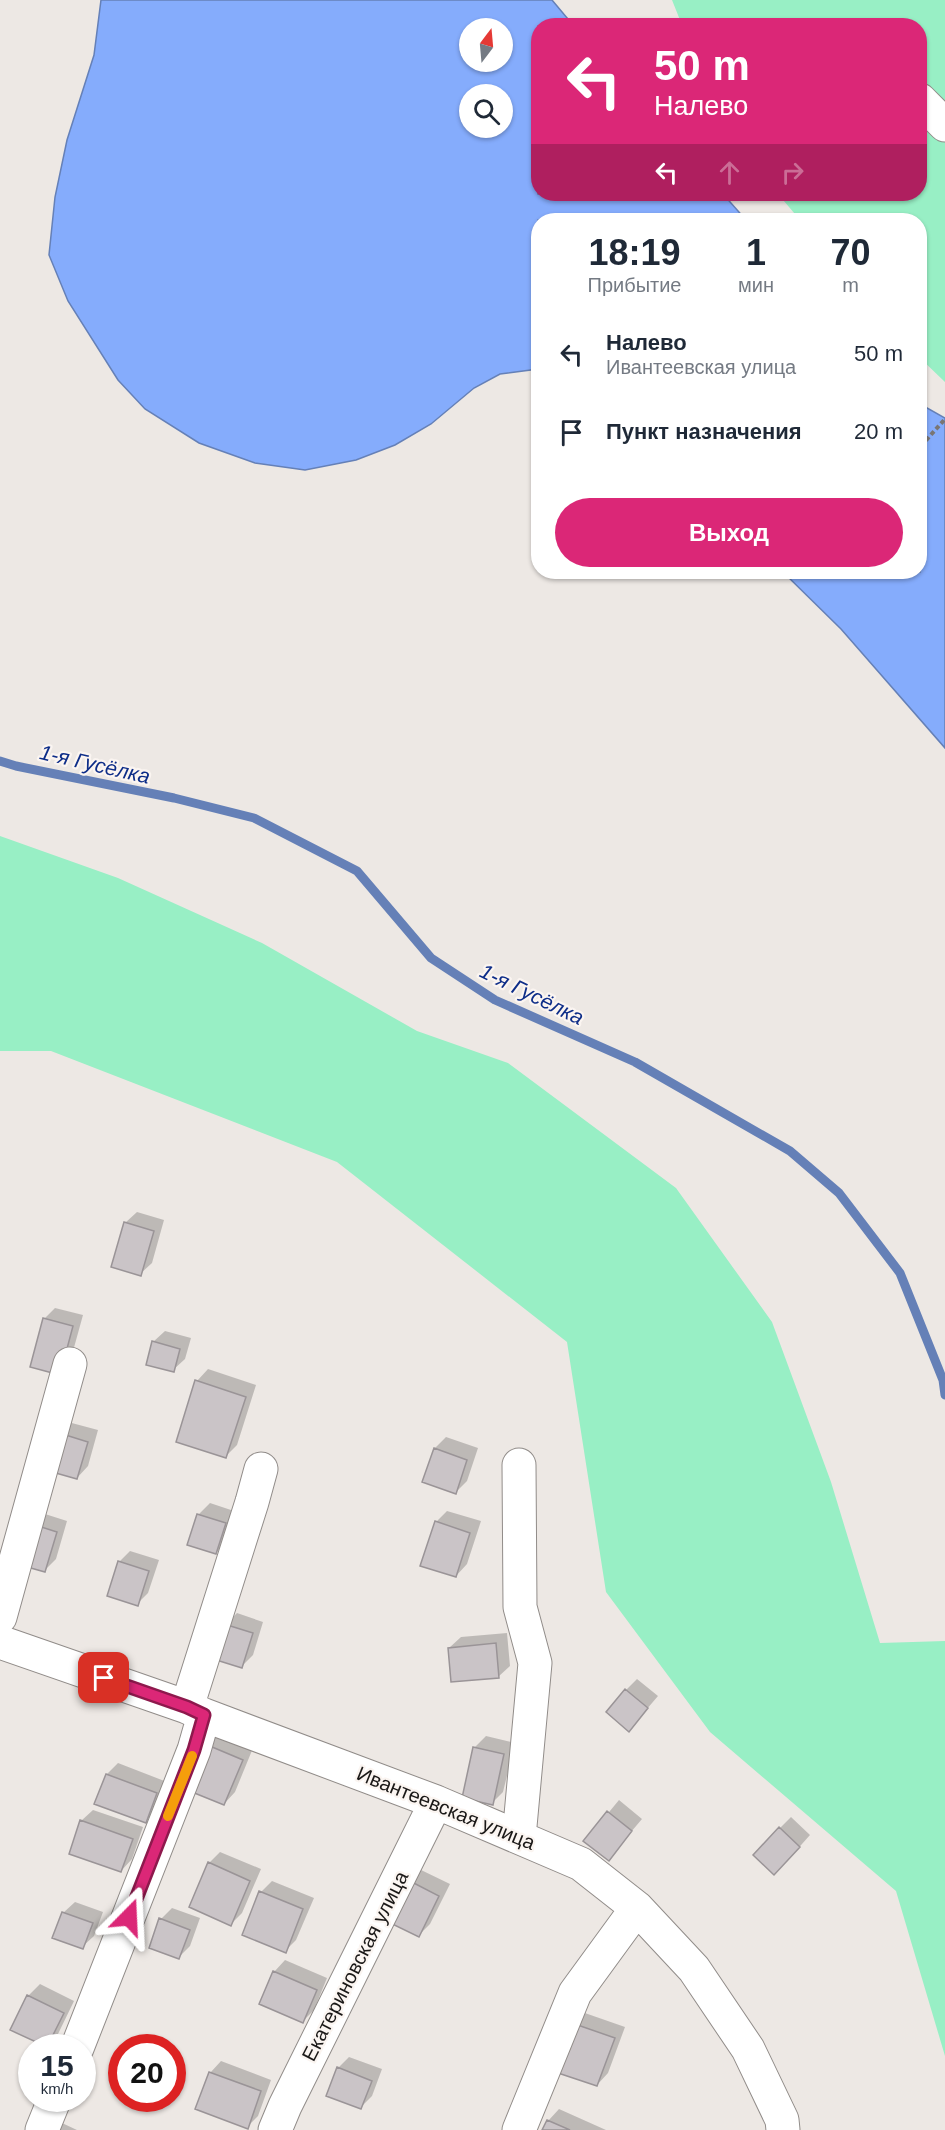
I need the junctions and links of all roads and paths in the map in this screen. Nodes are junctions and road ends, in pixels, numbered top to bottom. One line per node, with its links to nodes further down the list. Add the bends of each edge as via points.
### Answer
1 (927, 107): 2 (street)
2 (945, 125)
3 (945, 419): 4 (path)
4 (927, 439)
5 (70, 1364): 8 (street)
6 (519, 1465): 12 (street, via 520,1607 535,1663)
7 (261, 1469): 10 (street)
8 (0, 1617)
9 (0, 1642): 10 (street, Ивантеевская улица)
10 (196, 1711): 11 (street, Ивантеевская улица); 14 (street, via 194,1750)
11 (436, 1802): 12 (street, Ивантеевская улица); 18 (street, Екатериновская улица)
12 (519, 1837): 13 (street, Ивантеевская улица, via 581,1864)
13 (637, 1908): 16 (street, Ивантеевская улица, via 700,1978 748,2049); 19 (street, via 575,1994)
14 (82, 2034)
15 (49, 2112): 17 (street)
16 (782, 2125)
17 (42, 2130)
18 (275, 2130)
19 (519, 2130)

